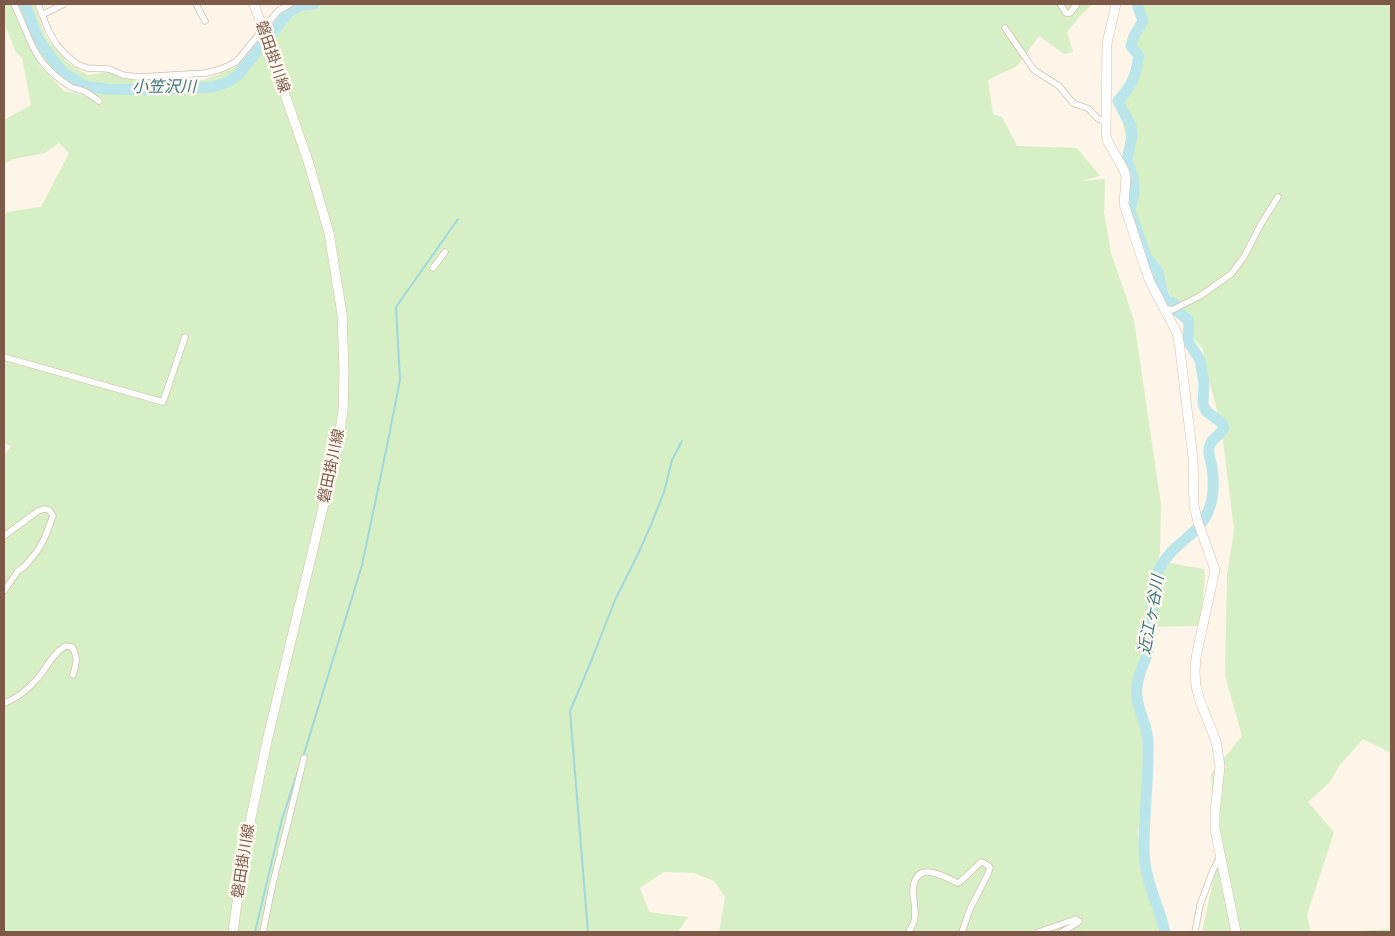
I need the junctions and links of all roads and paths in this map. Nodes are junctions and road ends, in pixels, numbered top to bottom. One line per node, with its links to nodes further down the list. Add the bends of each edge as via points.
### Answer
1 (14, 4): 13 (street, via 41,62 52,74)
2 (38, 4): 10 (street)
3 (64, 4): 10 (street)
4 (196, 4): 11 (street)
5 (254, 4): 27 (main road, 磐田掛川線, bridge, via 329,233 342,314 344,370 343,411 337,449 267,741 244,851)
6 (290, 4): 10 (street, via 278,11 234,62 221,69 206,73 138,77 77,64 57,45)
7 (1060, 4): 8 (street, via 1066,13 1070,13)
8 (1077, 4)
9 (1116, 4): 14 (main road, via 1107,44)
10 (42, 15)
11 (204, 21)
12 (1005, 28): 14 (street, via 1034,70 1059,86 1073,103)
13 (99, 101)
14 (1106, 121): 18 (main road, via 1106,135 1126,177 1126,211 1150,282)
15 (1278, 197): 18 (street, via 1231,274 1200,296 1172,310)
16 (446, 252): 17 (street)
17 (433, 268)
18 (1164, 308): 26 (main road, via 1179,342 1193,458 1194,506 1215,570 1195,672 1196,686 1216,741 1220,766 1215,812)
19 (185, 337): 20 (street, via 163,402)
20 (4, 357)
21 (4, 536): 22 (street, via 38,511 50,510 53,516 38,550)
22 (4, 591)
23 (72, 675): 24 (street, via 77,655 72,648 65,646 57,651 26,690)
24 (4, 703)
25 (304, 758): 28 (street)
26 (1220, 857): 33 (street, via 1200,905); 34 (main road)
27 (233, 932)
28 (263, 932)
29 (909, 932): 30 (street, via 915,912 913,890 919,875 931,872 958,883 980,862 984,863 990,867 988,874)
30 (962, 932)
31 (1039, 932): 32 (street, via 1076,918 1079,921)
32 (1062, 932)
33 (1196, 932)
34 (1236, 932)

